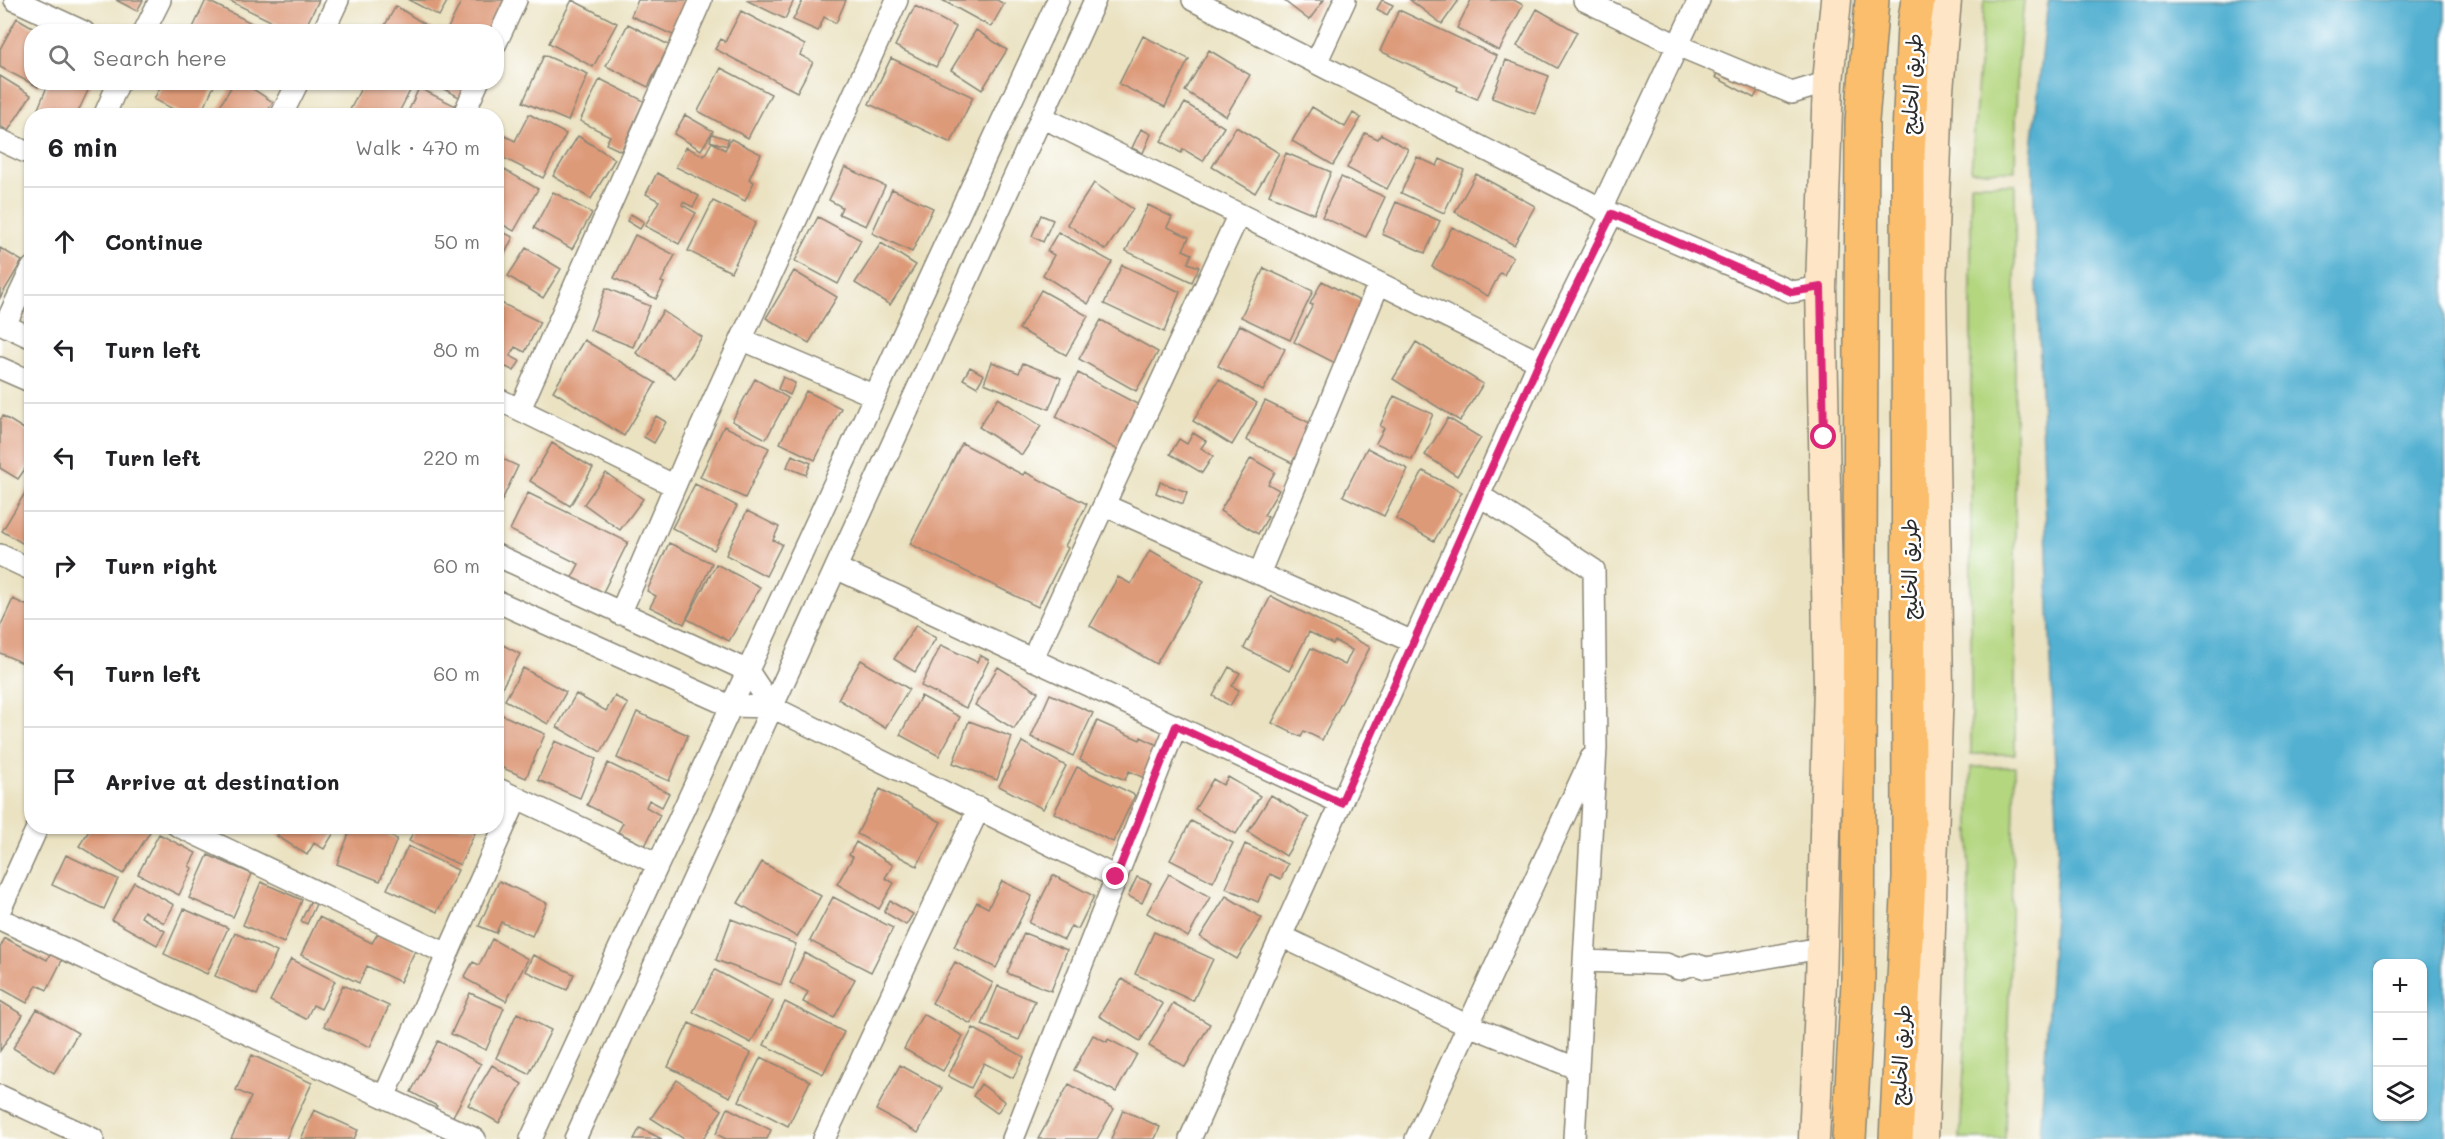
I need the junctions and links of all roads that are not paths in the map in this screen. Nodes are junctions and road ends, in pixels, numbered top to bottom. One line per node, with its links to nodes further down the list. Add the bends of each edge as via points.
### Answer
1 (15, 0): 17 (street)
2 (160, 0): 18 (street)
3 (338, 0): 19 (street)
4 (516, 0): 20 (street)
5 (701, 0): 46 (street)
6 (897, 0): 40 (street)
7 (1058, 0): 44 (street)
8 (1095, 0): 30 (street)
9 (1193, 0): 22 (street)
10 (1345, 0): 22 (street)
11 (1584, 0): 21 (street)
12 (1699, 0): 21 (street)
13 (1836, 0): 23 (main road)
14 (1872, 0): 51 (main road, via 1862,121)
15 (1918, 0): 97 (main road, طريق الخليج, via 1908,155 1909,878)
16 (1946, 0): 98 (main road, via 1938,90 1931,288 1938,687)
17 (67, 24)
18 (148, 24)
19 (326, 24)
20 (504, 26)
21 (1677, 45): 23 (street, via 1792,93); 33 (street)
22 (1316, 63): 33 (street)
23 (1828, 82): 37 (main road)
24 (115, 90): 27 (street)
25 (293, 90): 28 (street)
26 (474, 90): 29 (street)
27 (108, 108)
28 (285, 108)
29 (467, 108)
30 (1042, 117): 34 (street); 55 (street)
31 (0, 140): 32 (street)
32 (24, 151)
33 (1606, 211): 37 (street, via 1792,292); 41 (street)
34 (1239, 214): 36 (street); 50 (street)
35 (24, 283): 38 (street)
36 (1379, 283): 41 (street); 56 (street)
37 (1821, 287): 47 (main road)
38 (2, 324): 39 (street)
39 (24, 334)
40 (741, 339): 44 (street); 48 (street)
41 (1539, 362): 49 (street)
42 (0, 368): 43 (street)
43 (24, 378)
44 (875, 396): 61 (street)
45 (504, 402): 46 (street)
46 (520, 409): 48 (street)
47 (1824, 437): 51 (main road); 79 (main road, via 1829,686)
48 (675, 486): 58 (street)
49 (1479, 495): 59 (street); 65 (street, via 1593,570)
50 (1104, 505): 56 (street); 60 (street)
51 (1860, 529): 96 (main road, via 1857,983)
52 (0, 555): 54 (street)
53 (504, 559): 58 (street)
54 (24, 566)
55 (836, 568): 60 (street); 63 (street)
56 (1259, 574): 59 (street)
57 (504, 605): 62 (street)
58 (620, 614): 61 (street)
59 (1413, 642): 68 (street)
60 (1032, 660): 64 (street)
61 (748, 671): 62 (street); 63 (street)
62 (730, 706): 63 (street); 74 (street)
63 (772, 707): 69 (street); 90 (street)
64 (1176, 726): 68 (street); 75 (street)
65 (1596, 748): 81 (street); 82 (street)
66 (504, 792): 67 (street)
67 (517, 798): 70 (street); 74 (street)
68 (1341, 803): 78 (street)
69 (979, 808): 75 (street); 86 (street)
70 (504, 827)
71 (34, 834): 76 (street)
72 (195, 834): 80 (street)
73 (501, 834): 80 (street)
74 (658, 864): 89 (street)
75 (1116, 877): 91 (street)
76 (0, 910)
77 (0, 919): 85 (street)
78 (1281, 936): 82 (street); 92 (street)
79 (1821, 948): 81 (street, via 1706,968 1694,964 1679,969 1666,964); 95 (main road)
80 (447, 954): 85 (street)
81 (1584, 962): 83 (street)
82 (1470, 1026): 83 (street); 93 (street)
83 (1578, 1069): 94 (street)
84 (0, 1096): 87 (street)
85 (384, 1097): 88 (street)
86 (826, 1138)
87 (93, 1139)
88 (475, 1139)
89 (531, 1139)
90 (575, 1139)
91 (1012, 1139)
92 (1190, 1139)
93 (1416, 1139)
94 (1574, 1139)
95 (1814, 1139)
96 (1849, 1139)
97 (1896, 1139)
98 (1923, 1139)

